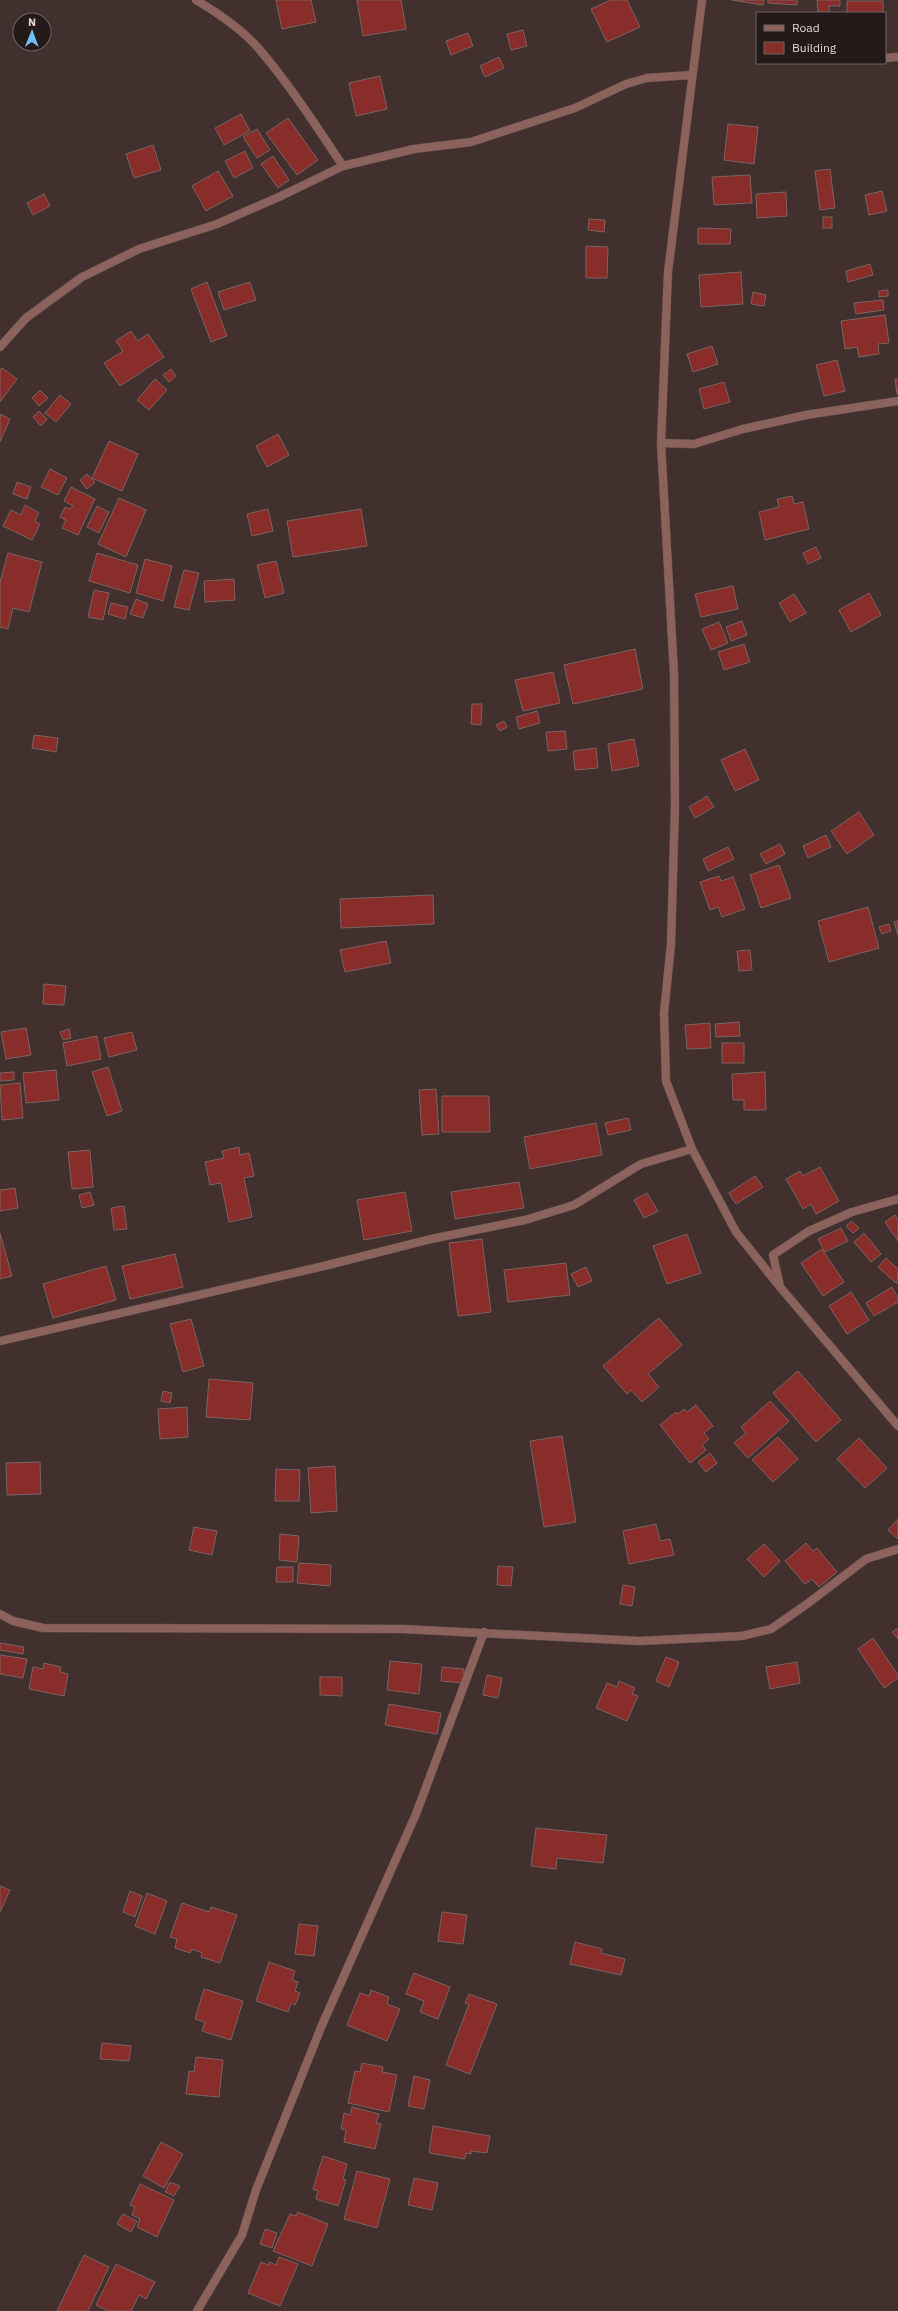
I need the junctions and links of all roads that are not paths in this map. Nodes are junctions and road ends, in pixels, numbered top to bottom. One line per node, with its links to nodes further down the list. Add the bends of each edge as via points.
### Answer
1 (196, 0): 6 (street, via 219,14 258,48 299,101)
2 (702, 0): 5 (street)
3 (898, 57): 4 (street)
4 (886, 58)
5 (692, 75): 6 (street, via 647,78 626,84 576,108 471,142 414,149); 9 (street, via 668,272)
6 (343, 166): 7 (street, via 217,224 139,249 82,277 26,318)
7 (0, 347)
8 (898, 401): 9 (street, via 806,415 743,429 694,444)
9 (661, 443): 10 (street, via 674,674 675,806 671,944 664,1013 666,1080)
10 (692, 1149): 12 (street, via 736,1232); 13 (street, via 641,1164 574,1205 525,1220 431,1239)
11 (898, 1199): 12 (street, via 852,1212 809,1231 773,1255)
12 (780, 1287): 14 (street)
13 (0, 1341)
14 (898, 1426)
15 (898, 1549): 17 (street, via 866,1559 771,1629 742,1636 639,1641)
16 (0, 1614): 17 (street, via 13,1621 43,1628 402,1629)
17 (484, 1632): 18 (street, via 416,1814 322,2025 256,2190 242,2235)
18 (197, 2311)

